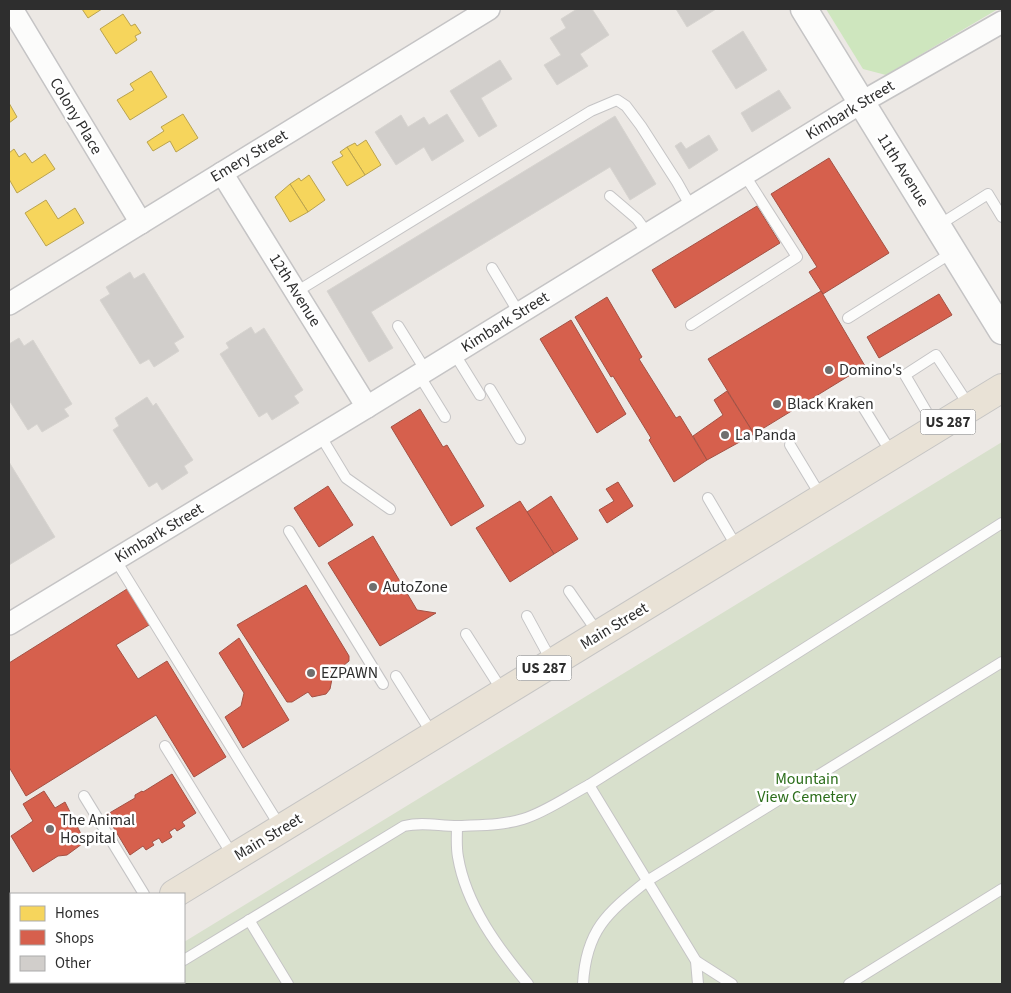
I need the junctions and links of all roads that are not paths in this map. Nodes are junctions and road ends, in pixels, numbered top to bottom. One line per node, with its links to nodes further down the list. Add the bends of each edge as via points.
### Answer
1 (12, 9): 11 (street, Colony Place)
2 (804, 9): 5 (street, 11th Avenue)
3 (481, 11): 6 (street, Emery Street)
4 (1002, 22): 5 (street, Kimbark Street)
5 (862, 102): 7 (street, Kimbark Street); 12 (street, 11th Avenue)
6 (222, 173): 11 (street, Emery Street); 16 (street, 12th Avenue)
7 (744, 174): 9 (street, Kimbark Street); 20 (lane, via 797,257)
8 (610, 196): 13 (lane, via 637,219)
9 (691, 207): 13 (street, Kimbark Street); 16 (lane, via 678,182 626,106 616,100 591,111)
10 (1002, 218): 12 (lane, via 988,194)
11 (141, 223): 17 (street, Emery Street)
12 (938, 225): 14 (street, 11th Avenue)
13 (648, 234): 18 (street, Kimbark Street)
14 (954, 251): 19 (lane); 22 (street, 11th Avenue)
15 (492, 268): 18 (lane)
16 (296, 292): 29 (street, 12th Avenue)
17 (9, 304)
18 (519, 313): 23 (street, Kimbark Street)
19 (848, 318)
20 (691, 325)
21 (398, 326): 24 (lane)
22 (1002, 331)
23 (454, 353): 24 (street, Kimbark Street); 27 (lane)
24 (422, 373): 29 (street, Kimbark Street); 31 (lane)
25 (490, 388): 34 (lane)
26 (1002, 388): 30 (highway, Main Street / US 287)
27 (480, 394)
28 (860, 402): 36 (lane)
29 (367, 407): 33 (street, Kimbark Street)
30 (970, 408): 32 (highway, Main Street / US 287); 32 (lane, via 936,355 905,376)
31 (445, 417)
32 (937, 428): 36 (highway, Main Street / US 287)
33 (320, 436): 39 (lane, via 346,478); 43 (street, Kimbark Street)
34 (520, 439)
35 (790, 445): 38 (lane)
36 (893, 455): 38 (highway, Main Street / US 287)
37 (708, 498): 42 (lane)
38 (822, 498): 42 (highway, Main Street / US 287)
39 (390, 509)
40 (1002, 523): 56 (lane)
41 (289, 531): 52 (lane)
42 (739, 550): 48 (highway, Main Street / US 287)
43 (116, 559): 46 (street, Kimbark Street); 59 (lane)
44 (569, 591): 48 (lane)
45 (527, 616): 50 (lane)
46 (9, 624)
47 (466, 634): 53 (lane)
48 (599, 635): 50 (highway, Main Street / US 287)
49 (1002, 662): 61 (lane)
50 (553, 663): 53 (highway, Main Street / US 287)
51 (396, 676): 54 (lane)
52 (383, 684)
53 (504, 693): 54 (highway, Main Street / US 287)
54 (433, 736): 59 (highway, Main Street / US 287)
55 (165, 746): 60 (lane)
56 (589, 785): 58 (lane, via 521,820); 61 (lane)
57 (84, 796): 63 (lane)
58 (457, 826): 65 (lane, via 432,823 404,826); 69 (lane, via 458,854 468,895 499,946)
59 (281, 829): 60 (highway, Main Street / US 287)
60 (234, 858): 64 (highway, Main Street / US 287)
61 (647, 881): 67 (lane); 70 (lane, via 606,916 594,935 588,950)
62 (1002, 889): 73 (lane)
63 (143, 893)
64 (176, 893)
65 (249, 920): 66 (lane); 68 (lane)
66 (185, 959)
67 (696, 961): 71 (lane); 72 (lane)
68 (288, 984)
69 (528, 984)
70 (583, 984)
71 (698, 984)
72 (732, 984)
73 (848, 984)

